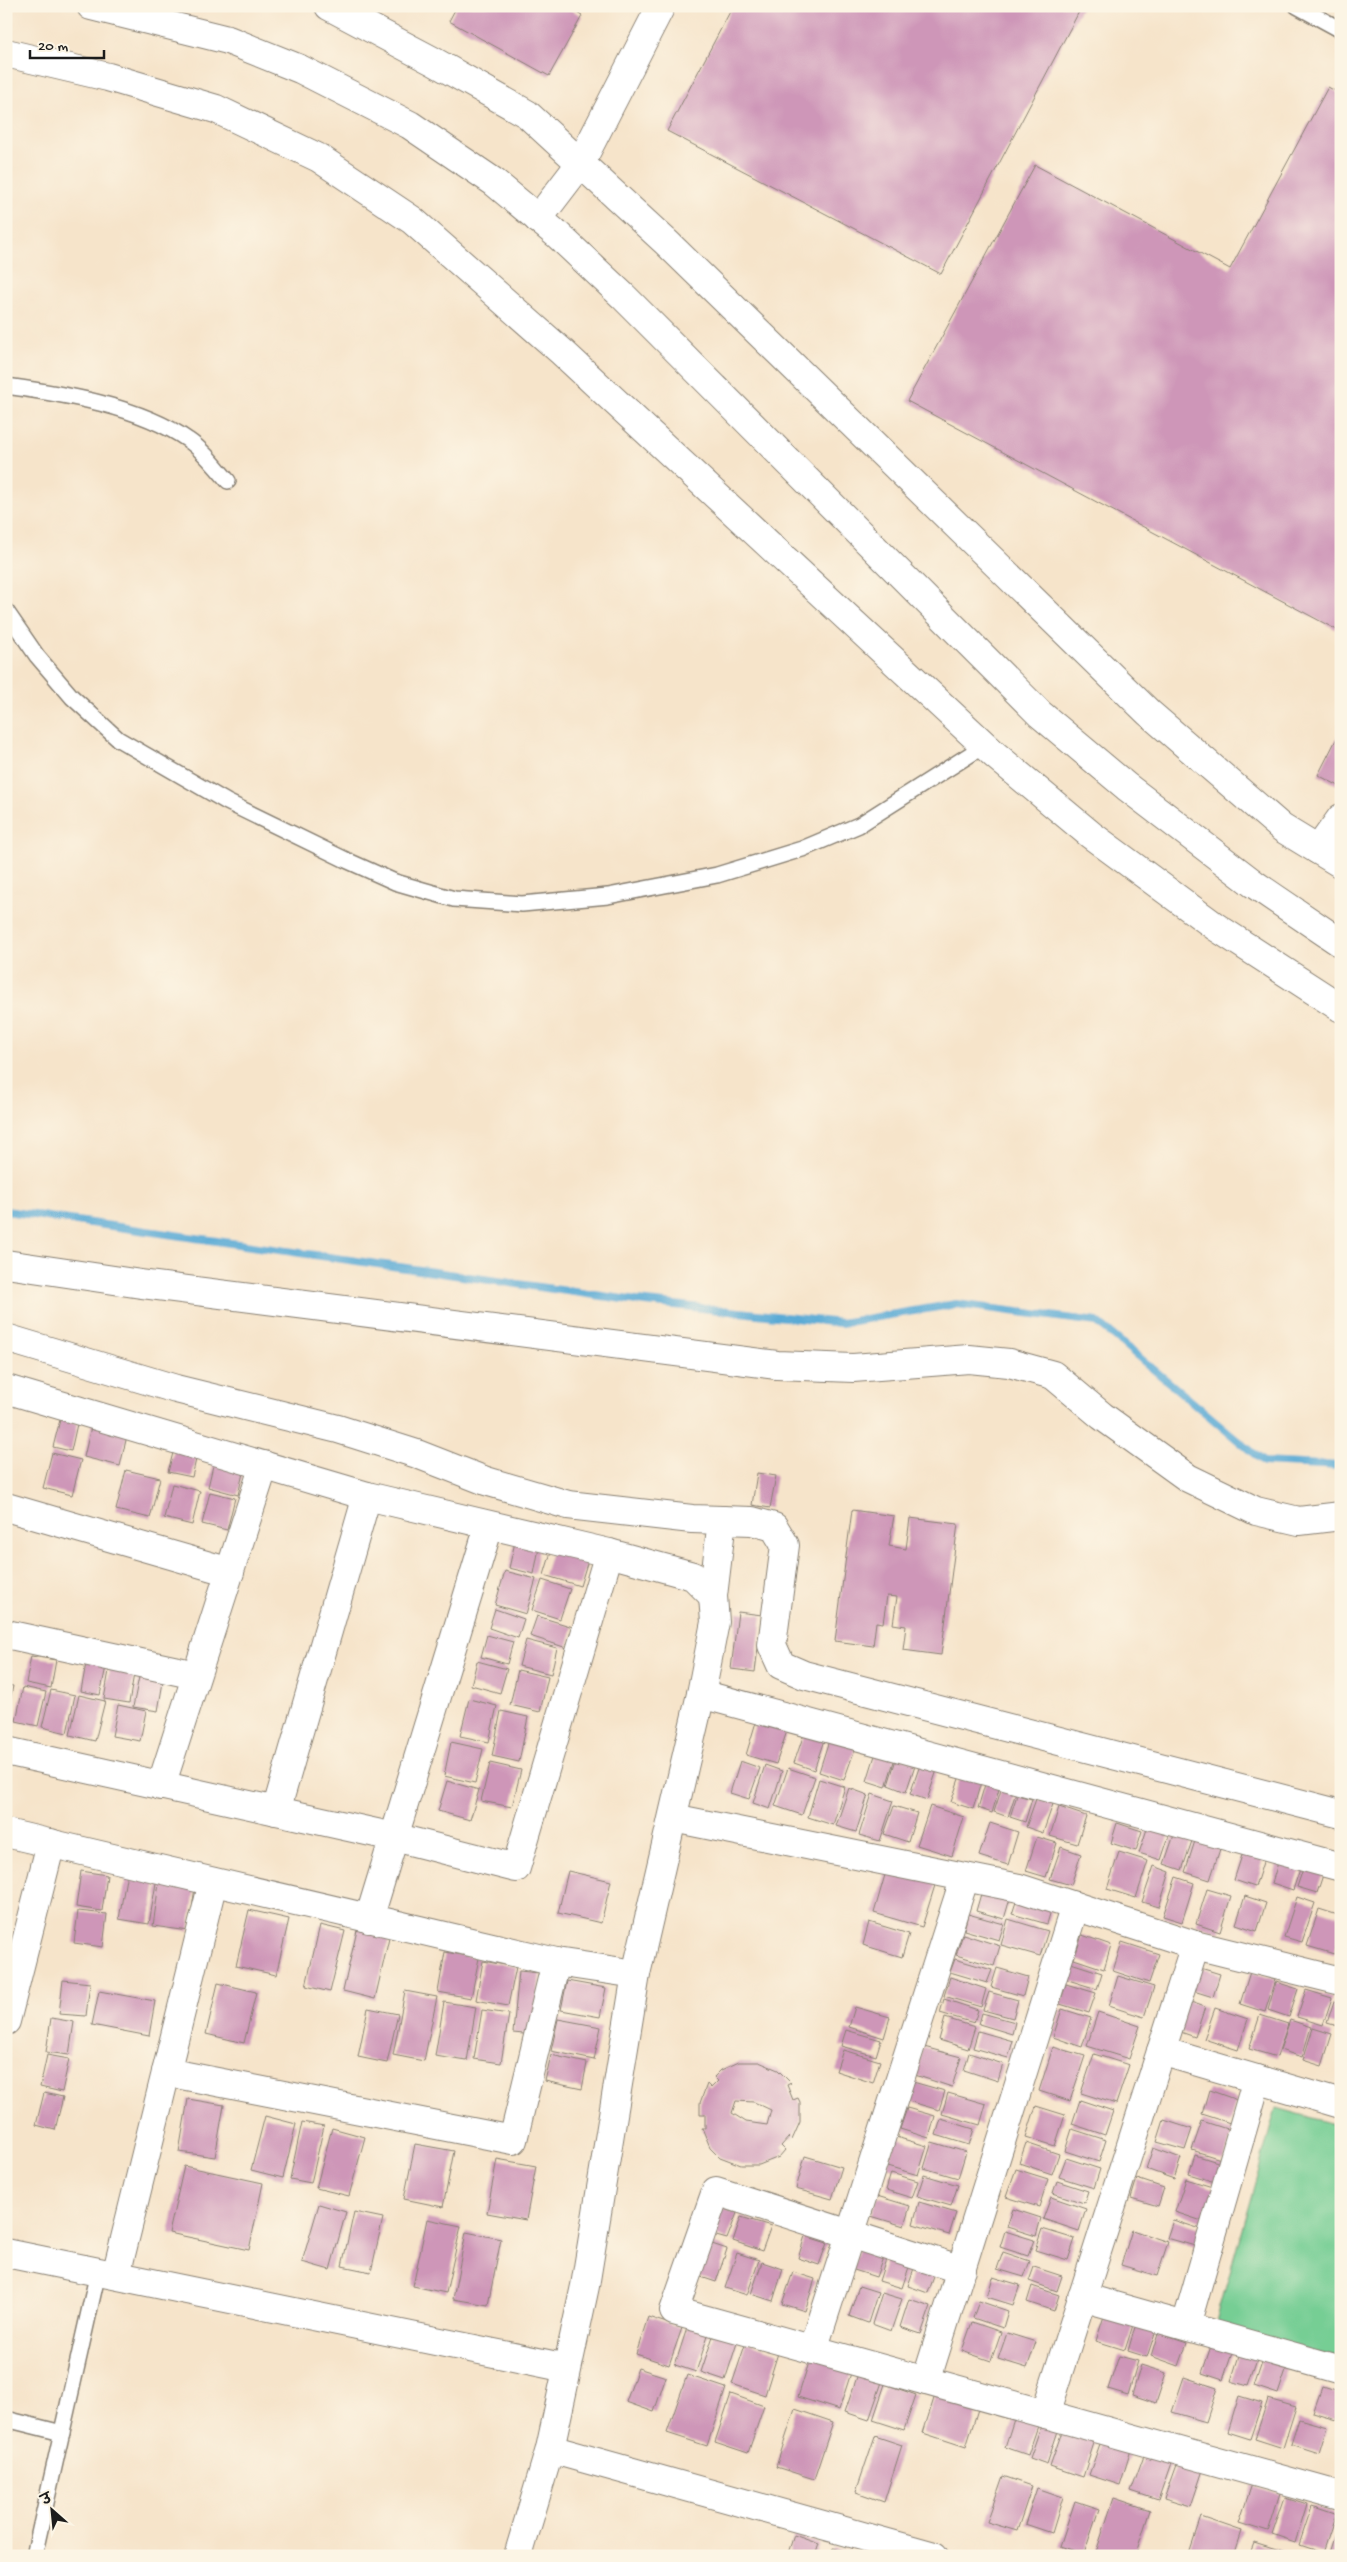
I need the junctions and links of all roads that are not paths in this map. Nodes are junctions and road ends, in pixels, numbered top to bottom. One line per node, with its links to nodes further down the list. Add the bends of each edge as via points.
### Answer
1 (91, 6): 8 (street, via 228,40 300,69 410,125 494,182)
2 (330, 6): 7 (street, via 527,114)
3 (661, 6): 7 (street)
4 (1297, 6): 5 (lane)
5 (1341, 30)
6 (6, 53): 12 (street, via 108,77 216,109 319,158 412,220 562,352)
7 (580, 164): 8 (street); 14 (street, via 674,250 1149,713 1282,828)
8 (538, 219): 15 (street, via 624,297 1040,714 1127,787 1254,884)
9 (6, 386): 10 (lane, via 127,411 166,426 190,441)
10 (228, 481)
11 (6, 611): 12 (lane, via 36,656 72,697 118,739 227,802 346,860 395,882 454,899 522,904 608,896 717,874 802,849 858,825)
12 (985, 745): 16 (street, via 1091,834 1216,927)
13 (1341, 818): 14 (street)
14 (1329, 857)
15 (1341, 943)
16 (1341, 1008)
17 (6, 1264): 23 (street, via 777,1365 853,1368 969,1359 1009,1363 1053,1375 1102,1416 1188,1478 1256,1510 1299,1521)
18 (6, 1338): 24 (street, via 176,1389 338,1429 417,1454 486,1481 568,1505)
19 (6, 1389): 20 (street)
20 (264, 1465): 21 (street); 27 (street)
21 (367, 1496): 25 (street); 34 (street)
22 (6, 1506): 27 (street)
23 (1341, 1516)
24 (722, 1520): 28 (street); 35 (street, via 752,1521 774,1527 785,1545 772,1645 781,1665 804,1675 956,1716)
25 (489, 1526): 26 (street); 38 (street)
26 (609, 1553): 28 (street, via 693,1576); 38 (street, via 516,1868)
27 (230, 1572): 30 (street)
28 (713, 1596): 31 (street, via 715,1622)
29 (6, 1634): 30 (street)
30 (196, 1675): 33 (street)
31 (701, 1694): 36 (street); 40 (street)
32 (6, 1751): 33 (street)
33 (161, 1786): 34 (street)
34 (276, 1811): 38 (street)
35 (1341, 1814)
36 (673, 1818): 41 (street); 47 (street)
37 (6, 1833): 39 (street)
38 (394, 1837): 44 (street)
39 (51, 1843): 42 (street); 49 (street)
40 (1341, 1867)
41 (965, 1877): 43 (street, via 1019,1888); 54 (street)
42 (213, 1882): 44 (street); 51 (street)
43 (1075, 1906): 45 (street); 56 (street)
44 (369, 1919): 46 (street)
45 (1195, 1945): 48 (street); 50 (street)
46 (556, 1962): 47 (street); 51 (street, via 513,2140)
47 (636, 1974): 61 (street, via 584,2286)
48 (1341, 1981)
49 (6, 2021)
50 (1161, 2051): 52 (street); 58 (street)
51 (166, 2072): 57 (street)
52 (1257, 2079): 53 (street); 59 (street)
53 (1341, 2104)
54 (850, 2234): 56 (street); 60 (street); 60 (street, via 716,2191 674,2311)
55 (6, 2253): 57 (street)
56 (962, 2270): 63 (street)
57 (107, 2274): 61 (street); 66 (lane)
58 (1082, 2297): 59 (street); 64 (street)
59 (1186, 2326): 62 (street)
60 (813, 2350): 63 (street)
61 (567, 2368): 67 (street)
62 (1341, 2370)
63 (926, 2381): 64 (street)
64 (1045, 2414): 68 (street)
65 (6, 2419): 66 (lane)
66 (62, 2433): 70 (lane)
67 (550, 2449): 69 (street); 71 (street)
68 (1341, 2496)
69 (900, 2552): 72 (street)
70 (34, 2556)
71 (518, 2556)
72 (934, 2556)

